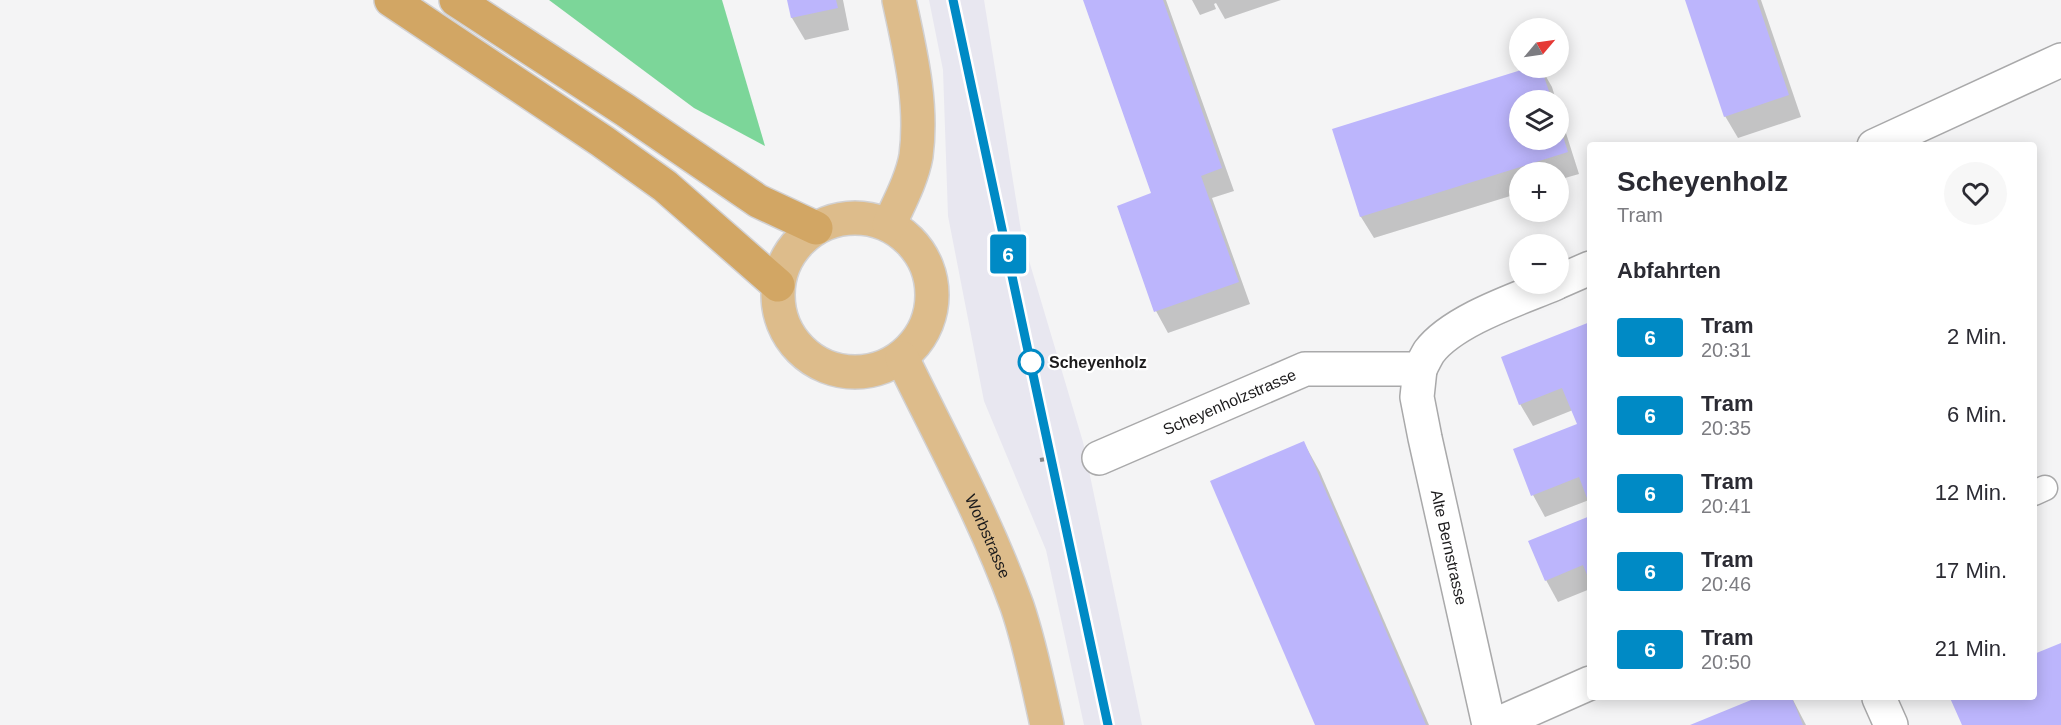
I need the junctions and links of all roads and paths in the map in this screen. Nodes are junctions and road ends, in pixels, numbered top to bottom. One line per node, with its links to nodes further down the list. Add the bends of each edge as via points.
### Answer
1 (391, 0): 10 (highway, via 665,186)
2 (456, 0): 7 (highway, via 758,201)
3 (899, 0): 6 (main road, via 917,86 916,157)
4 (2061, 60): 5 (street)
5 (1883, 142)
6 (889, 225): 7 (main road, via 852,217); 12 (main road, via 911,240 926,262 933,288 930,314 920,339)
7 (816, 228): 10 (main road, via 798,242 784,262)
8 (1587, 269): 9 (street)
9 (1569, 277)
10 (778, 285): 12 (main road, via 780,315 793,342 816,362 844,372 874,370)
11 (1531, 294): 13 (street, via 1445,336 1429,352)
12 (902, 358): 19 (main road, Worbstrasse, via 996,553 1017,608)
13 (1420, 369): 15 (street, Scheyenholzstrasse, via 1305,369); 20 (street, Alte Bernstrasse, via 1417,397)
14 (1061, 457): 16 (path)
15 (1099, 458)
16 (1040, 460)
17 (1587, 684): 21 (street)
18 (1880, 700): 22 (street)
19 (1047, 725)
20 (1489, 725)
21 (1496, 725)
22 (1891, 725)

